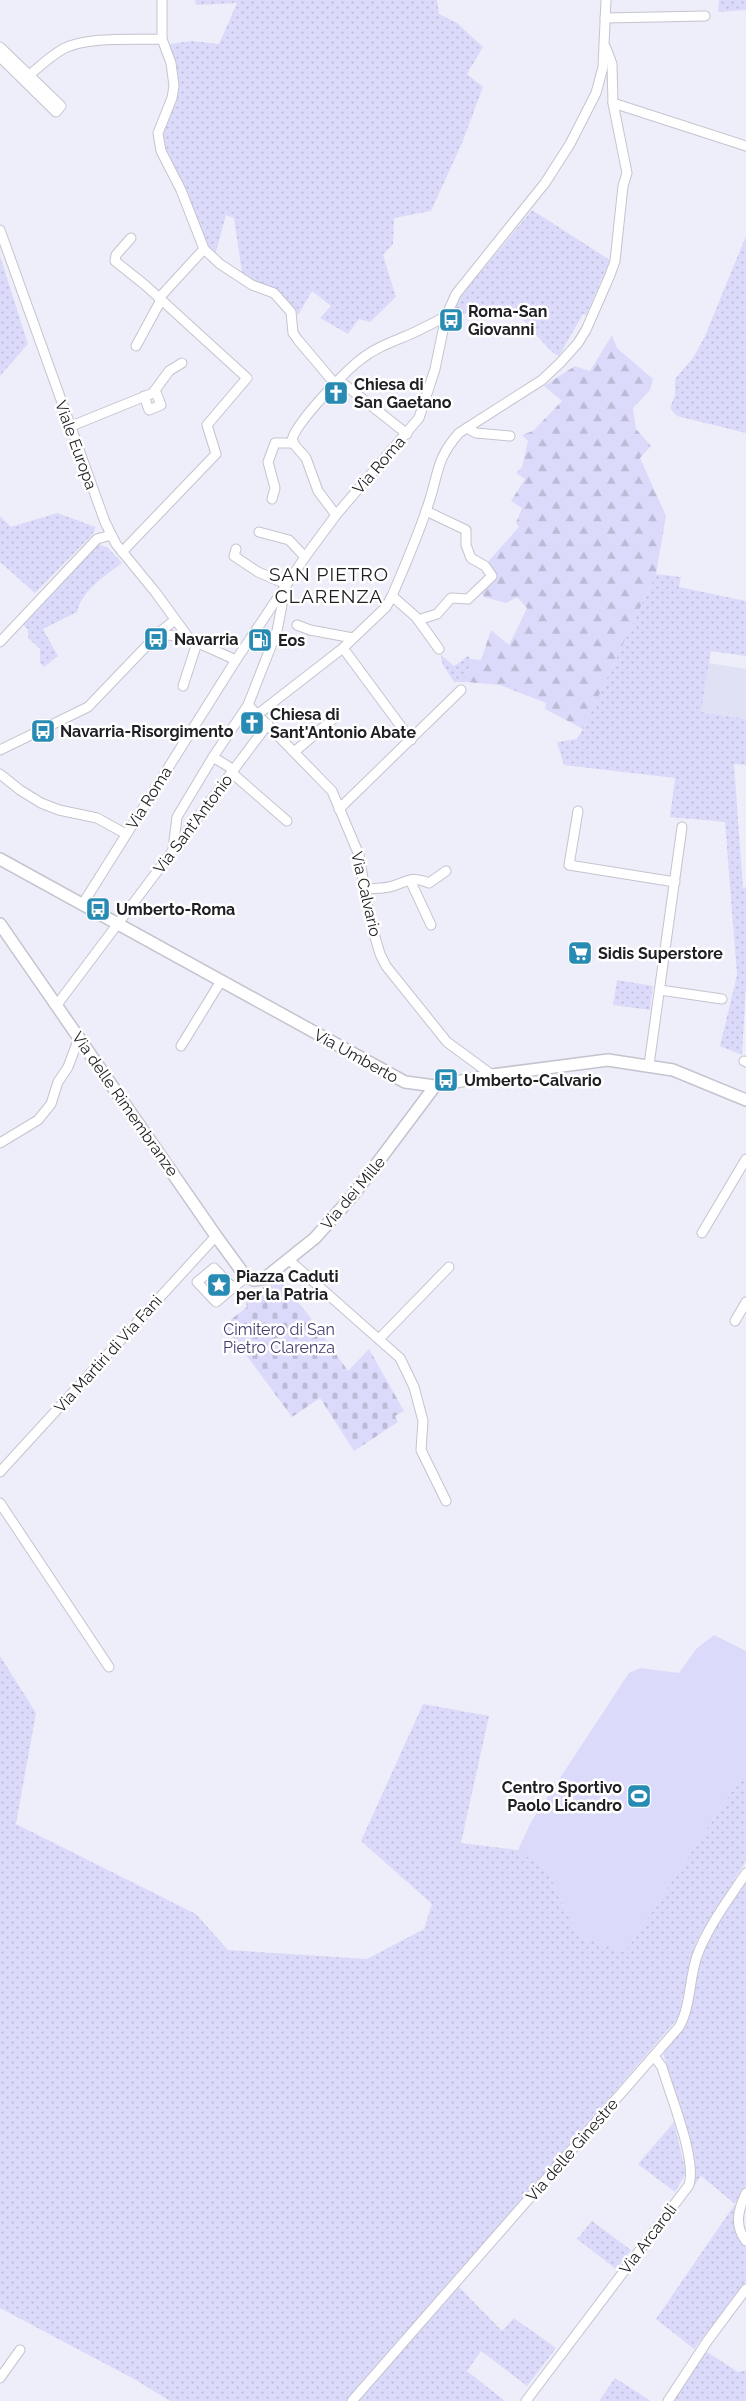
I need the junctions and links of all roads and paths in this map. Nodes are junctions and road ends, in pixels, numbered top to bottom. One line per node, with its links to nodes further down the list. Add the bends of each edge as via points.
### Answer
1 (162, 0): 5 (street)
2 (606, 0): 4 (street, Via Roma)
3 (705, 16): 4 (street)
4 (605, 18): 6 (street, Via Roma)
5 (162, 39): 9 (street, via 80,43 61,50); 14 (street, via 171,64 174,86 158,133 161,151 181,190)
6 (605, 44): 10 (street, via 612,64); 16 (street, Via Roma, via 596,93 570,144 532,202 456,294)
7 (0, 47): 9 (street)
8 (0, 57): 9 (street)
9 (27, 78)
10 (613, 103): 11 (street); 23 (street, via 627,173 615,261 586,330 560,364 542,380)
11 (746, 146)
12 (0, 230): 22 (street, Viale Europa)
13 (131, 238): 15 (street, via 116,255 115,261)
14 (204, 250): 15 (street); 19 (street, via 252,285 274,293 291,312 293,333)
15 (160, 299): 17 (street); 33 (street, via 247,378 207,425 216,454)
16 (446, 316): 19 (street, via 393,340 360,360); 24 (street, Via Roma, via 426,401)
17 (136, 346)
18 (182, 363): 20 (street, via 168,371)
19 (338, 383): 24 (street); 26 (street, via 296,429 292,437)
20 (155, 390): 21 (street); 21 (street, via 161,405 149,410)
21 (144, 396): 22 (street)
22 (69, 427): 31 (street, Viale Europa)
23 (467, 428): 25 (street, via 476,433); 28 (street, via 441,456)
24 (407, 434): 29 (street, Via Roma)
25 (510, 436)
26 (294, 444): 27 (street, via 275,443 268,462 275,488); 29 (street, via 306,458 318,491)
27 (272, 499)
28 (426, 511): 36 (street); 38 (street, via 466,530 470,558 485,566 492,576 468,599 451,598 436,614)
29 (336, 515): 34 (street, Via Roma)
30 (259, 532): 34 (street, via 289,540)
31 (111, 534): 33 (street, Viale Europa); 42 (street, via 97,538)
32 (236, 549): 35 (street, via 234,556 258,572)
33 (122, 552): 37 (street, Viale Europa)
34 (304, 556): 35 (street, Via Roma)
35 (286, 584): 46 (street, Via Roma); 49 (street, via 278,631)
36 (392, 596): 38 (street); 41 (street, via 386,607)
37 (175, 620): 40 (street); 43 (street, Viale Europa)
38 (418, 620): 45 (street)
39 (298, 625): 41 (street)
40 (156, 634): 43 (street); 54 (street, via 88,707)
41 (353, 638): 44 (street)
42 (0, 642)
43 (194, 642): 46 (street); 47 (street)
44 (343, 648): 50 (street); 53 (street)
45 (439, 649)
46 (236, 660): 63 (street, Via Roma)
47 (183, 686)
48 (461, 690): 53 (street)
49 (248, 705): 50 (street, Via Calvario); 56 (street)
50 (258, 714): 52 (street, Via Calvario)
51 (333, 715): 55 (street, via 332,720)
52 (268, 724): 55 (street, Via Calvario); 57 (street, Via Sant'Antonio)
53 (411, 740): 59 (street)
54 (0, 750)
55 (294, 752): 59 (street, Via Calvario, via 332,791)
56 (213, 757): 57 (street); 64 (street, via 177,817)
57 (233, 771): 61 (street); 64 (street, Via Sant'Antonio)
58 (0, 774): 63 (street, via 41,803 97,818)
59 (339, 809): 69 (street, Via Calvario, via 359,855)
60 (578, 811): 68 (street, via 569,865)
61 (287, 820)
62 (682, 827): 68 (street)
63 (126, 834): 70 (street, Via Roma)
64 (173, 849): 72 (street, Via Sant'Antonio)
65 (0, 859): 70 (main road, Via Umberto)
66 (446, 871): 67 (street, via 429,883)
67 (410, 880): 69 (street, via 393,886); 73 (street)
68 (675, 882): 75 (street)
69 (365, 889): 80 (street, Via Calvario, via 370,920 386,966 447,1042)
70 (82, 905): 72 (main road, Via Umberto)
71 (0, 924): 77 (main road, Via delle Rimembranze)
72 (118, 924): 74 (main road, Via Umberto); 77 (street, Via Sant'Antonio)
73 (431, 925)
74 (221, 981): 79 (street); 84 (main road, Via Umberto, via 392,1076 417,1085)
75 (660, 990): 76 (street); 81 (street)
76 (722, 999)
77 (56, 1006): 78 (main road, Via delle Rimembranze)
78 (79, 1038): 86 (street, via 51,1104 38,1120); 89 (main road, Via delle Rimembranze)
79 (180, 1046)
80 (471, 1061): 82 (street, Via Calvario); 83 (street)
81 (649, 1064): 82 (main road, Via Umberto, via 608,1060); 85 (main road, Via Umberto, via 686,1074)
82 (492, 1075): 83 (main road, Via Umberto)
83 (472, 1079): 84 (main road, Via Umberto)
84 (435, 1086): 90 (main road, Via dei Mille, via 336,1215)
85 (746, 1100)
86 (0, 1143)
87 (746, 1159): 88 (street)
88 (702, 1233)
89 (216, 1236): 92 (main road, Via delle Rimembranze); 97 (street, Via Martiri di Via Fani)
90 (289, 1260): 92 (main road, Via dei Mille, via 266,1278); 96 (street)
91 (449, 1266): 96 (street)
92 (250, 1279): 93 (street)
93 (233, 1288)
94 (746, 1302): 95 (street)
95 (735, 1321)
96 (379, 1339): 98 (street, via 400,1358 414,1387 422,1421 421,1450)
97 (0, 1472)
98 (446, 1501)
99 (0, 1502): 100 (street)
100 (109, 1667)
101 (746, 1873): 102 (street, Via delle Ginestre, via 697,1957 683,2019)
102 (654, 2056): 108 (street, Via delle Ginestre); 109 (street, Via Arcaroli, via 662,2067 690,2160 689,2185)
103 (744, 2196): 104 (street, via 738,2224)
104 (746, 2242)
105 (745, 2290): 110 (street)
106 (20, 2350): 107 (street)
107 (0, 2378)
108 (352, 2401)
109 (526, 2401)
110 (668, 2401)

